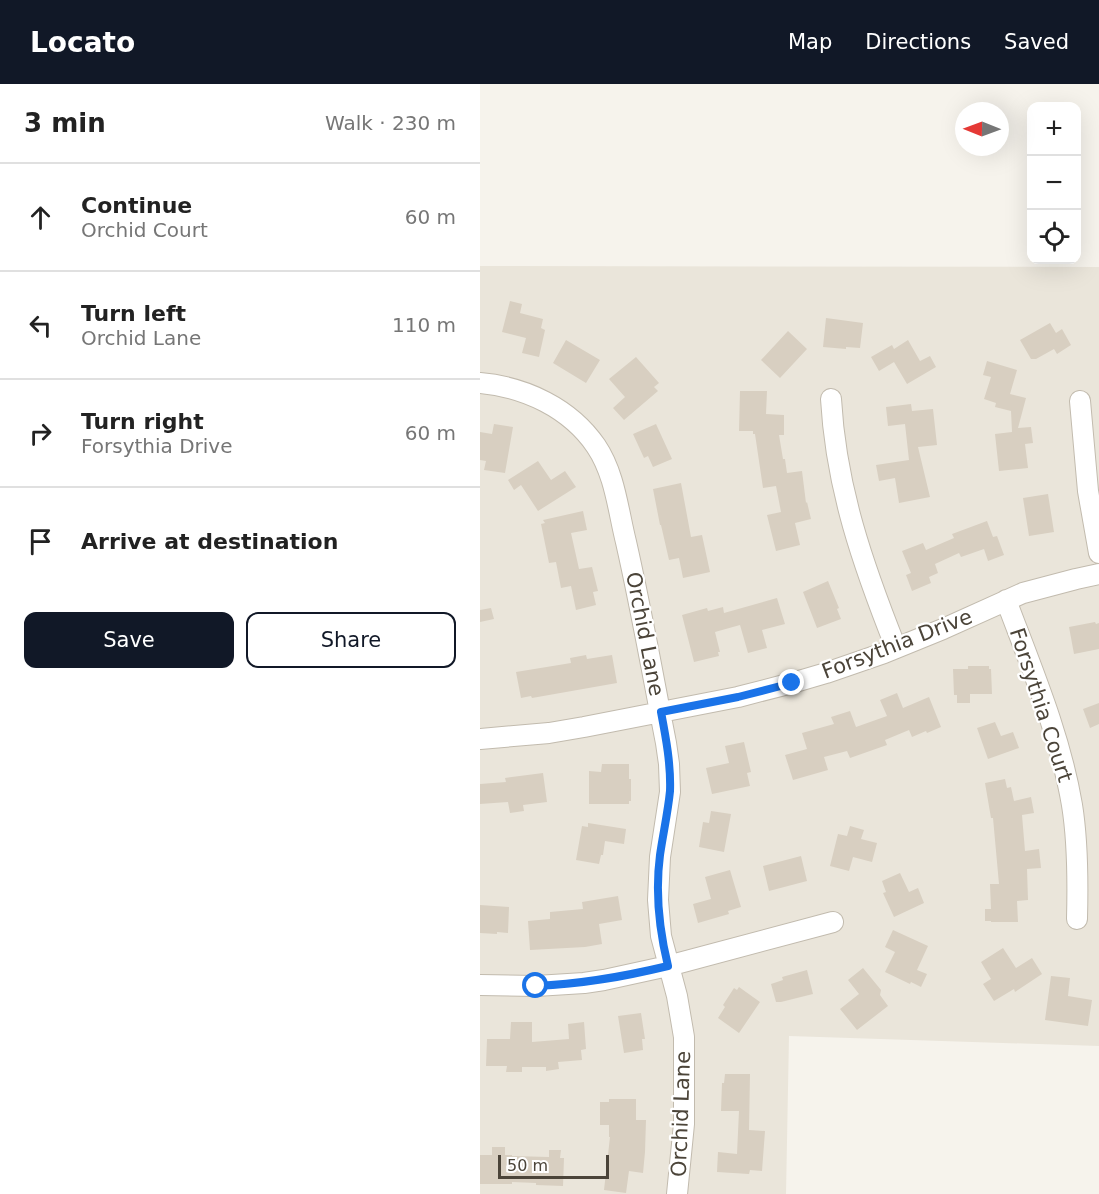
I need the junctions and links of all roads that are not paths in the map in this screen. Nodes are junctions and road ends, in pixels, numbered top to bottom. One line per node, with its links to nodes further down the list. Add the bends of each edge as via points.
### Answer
1 (480, 383): 8 (street, Orchid Lane, via 513,389 546,402 569,417 598,449 614,488)
2 (831, 399): 7 (street, via 838,461 851,522)
3 (1080, 401): 4 (street)
4 (1099, 553)
5 (1099, 574): 6 (street, Forsythia Drive)
6 (1006, 600): 7 (street, Forsythia Drive); 10 (street, Forsythia Court, via 1060,750 1077,851)
7 (897, 648): 8 (street, Forsythia Drive, via 792,683)
8 (661, 712): 9 (street, Forsythia Drive, via 549,733); 12 (street, Orchid Lane, via 670,792 657,900)
9 (480, 739)
10 (1077, 919)
11 (833, 922): 12 (street)
12 (668, 966): 13 (street, via 584,983); 14 (street, Orchid Lane, via 680,1010 684,1052 684,1124)
13 (480, 985)
14 (677, 1194)

